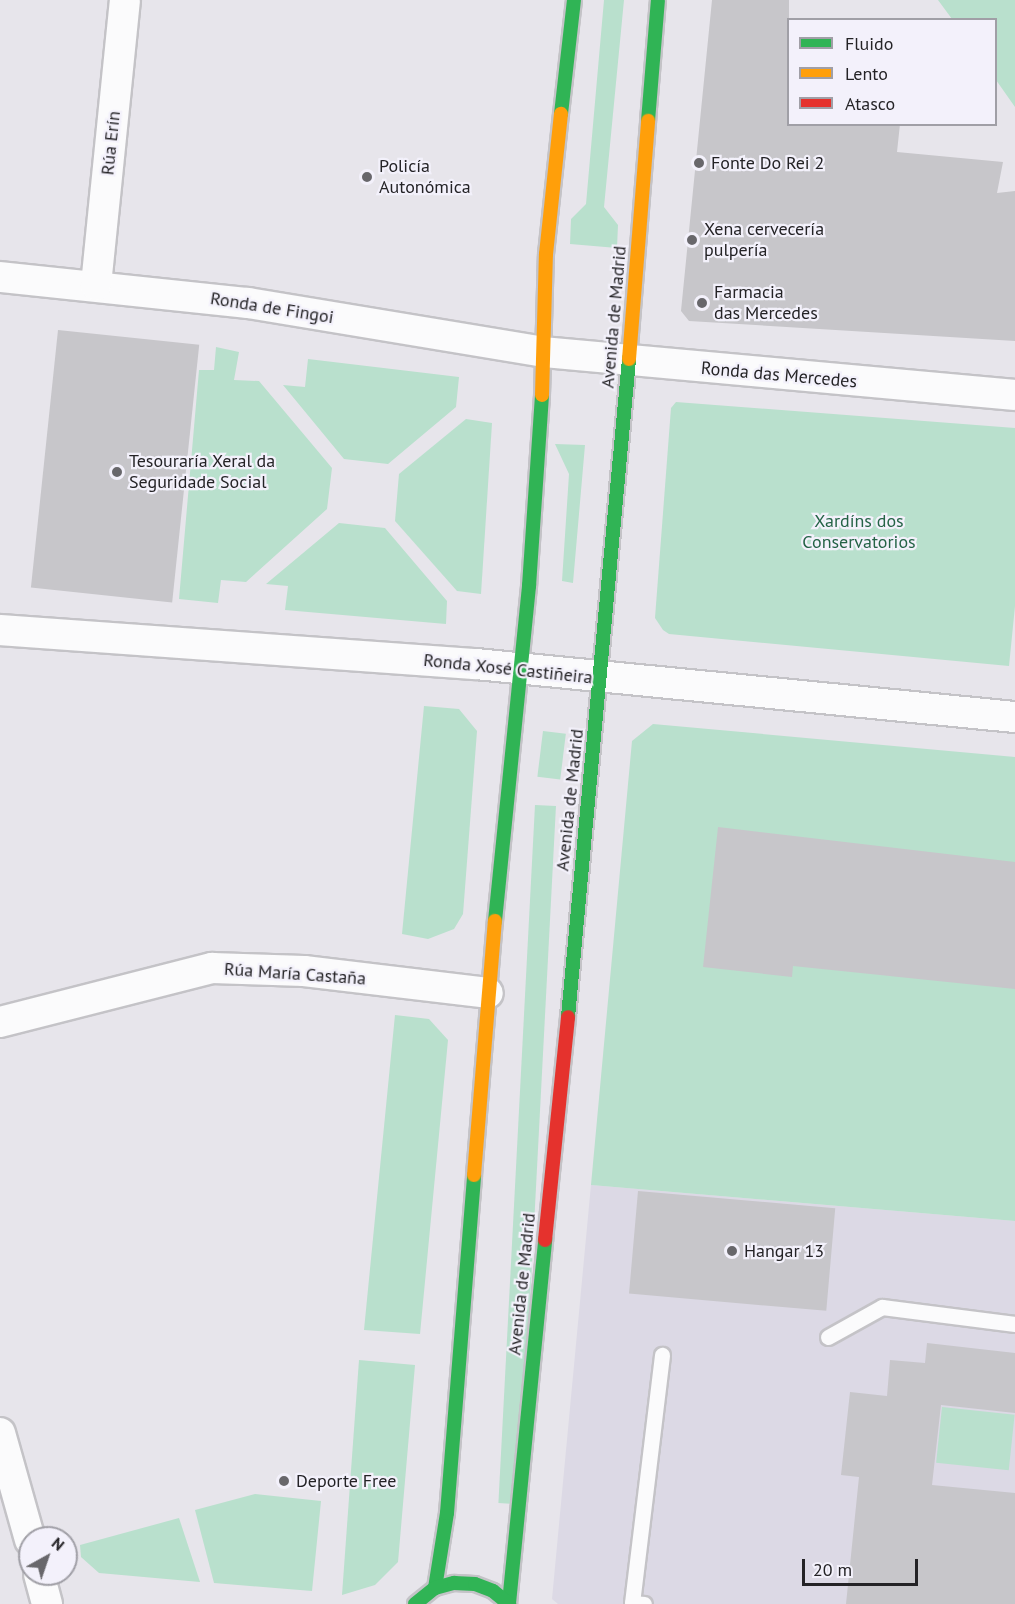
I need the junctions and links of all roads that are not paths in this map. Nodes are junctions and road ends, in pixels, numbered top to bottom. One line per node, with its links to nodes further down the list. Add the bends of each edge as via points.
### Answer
1 (125, 0): 5 (street, Rúa Erín)
2 (574, 0): 6 (street, via 546,254)
3 (658, 0): 7 (street, Avenida de Madrid)
4 (0, 277): 5 (street, Ronda de Fingoi)
5 (96, 285): 6 (street, Ronda de Fingoi, via 248,303)
6 (543, 352): 7 (street, Ronda das Mercedes); 10 (street, via 541,426)
7 (629, 361): 8 (street, Ronda das Mercedes); 11 (street, Avenida de Madrid)
8 (1015, 395)
9 (0, 630): 10 (street, Ronda Xosé Castiñeira)
10 (519, 669): 11 (street, Ronda Xosé Castiñeira); 13 (street)
11 (602, 678): 12 (street, Ronda Xosé Castiñeira); 24 (street, Avenida de Madrid)
12 (1015, 717)
13 (488, 993): 14 (street, Rúa María Castaña, via 304,971 212,968); 21 (street, via 447,1513)
14 (0, 1022)
15 (1015, 1324): 16 (lane, via 882,1307)
16 (828, 1337)
17 (662, 1354): 25 (lane, via 632,1603)
18 (0, 1433): 19 (street)
19 (26, 1526)
20 (42, 1586): 22 (street)
21 (435, 1588): 23 (street); 24 (street, via 454,1583 475,1584)
22 (47, 1604)
23 (414, 1604)
24 (509, 1604)
25 (644, 1604)

